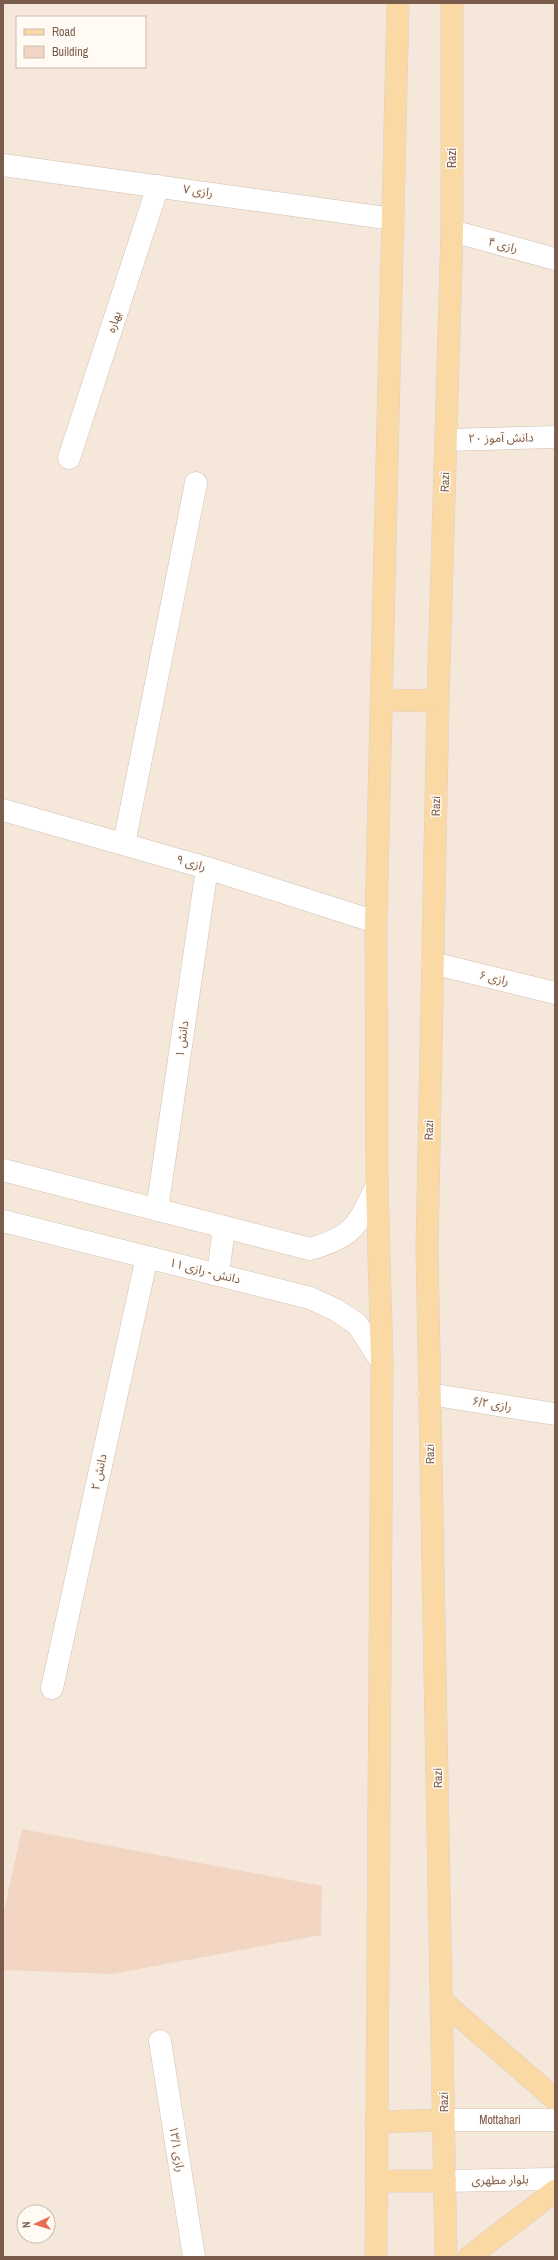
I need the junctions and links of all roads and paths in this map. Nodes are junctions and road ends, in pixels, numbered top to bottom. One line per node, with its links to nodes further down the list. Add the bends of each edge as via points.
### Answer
1 (398, 3): 5 (main road)
2 (452, 3): 6 (main road, Razi)
3 (3, 165): 4 (street, رازی ۷)
4 (158, 186): 5 (street, رازی ۷); 10 (street, بهاره)
5 (393, 219): 12 (main road)
6 (452, 231): 7 (street, رازی ۴); 9 (main road, Razi)
7 (555, 259)
8 (555, 437): 9 (street, دانش آموز ۲۰)
9 (447, 440): 13 (main road, Razi)
10 (69, 458)
11 (196, 483): 15 (street)
12 (382, 700): 13 (main road); 17 (main road)
13 (438, 702): 18 (main road, Razi)
14 (3, 810): 15 (street, رازی ۹)
15 (124, 844): 16 (street, رازی ۹)
16 (207, 868): 17 (street, رازی ۹); 22 (street, دانش ۱)
17 (376, 922): 21 (main road)
18 (432, 964): 19 (street, رازی ۶); 28 (main road, Razi, via 427,1248)
19 (555, 993)
20 (3, 1170): 22 (street)
21 (377, 1185): 24 (street, via 357,1224 332,1242 310,1249); 27 (main road)
22 (157, 1210): 24 (street)
23 (3, 1221): 25 (street, دانش - رازی ۱۱)
24 (224, 1228): 26 (street)
25 (147, 1257): 26 (street, دانش - رازی ۱۱); 30 (street, دانش ۲)
26 (218, 1274): 27 (street, دانش - رازی ۱۱, via 310,1298 336,1310 357,1324)
27 (382, 1362): 36 (main road)
28 (429, 1394): 29 (street, رازی ۶/۲); 31 (main road, Razi)
29 (555, 1414)
30 (52, 1688)
31 (442, 2002): 33 (main road); 34 (main road, Razi)
32 (160, 2040): 41 (street, رازی ۱۳/۱)
33 (555, 2099)
34 (444, 2120): 35 (street, Mottahari); 36 (main road); 39 (main road, Razi)
35 (555, 2120)
36 (376, 2122): 38 (main road)
37 (555, 2179): 39 (street, بلوار مطهری)
38 (376, 2181): 39 (main road); 42 (main road)
39 (446, 2181): 43 (main road, Razi)
40 (555, 2191): 44 (main road)
41 (194, 2257)
42 (376, 2257)
43 (446, 2257)
44 (469, 2257)

